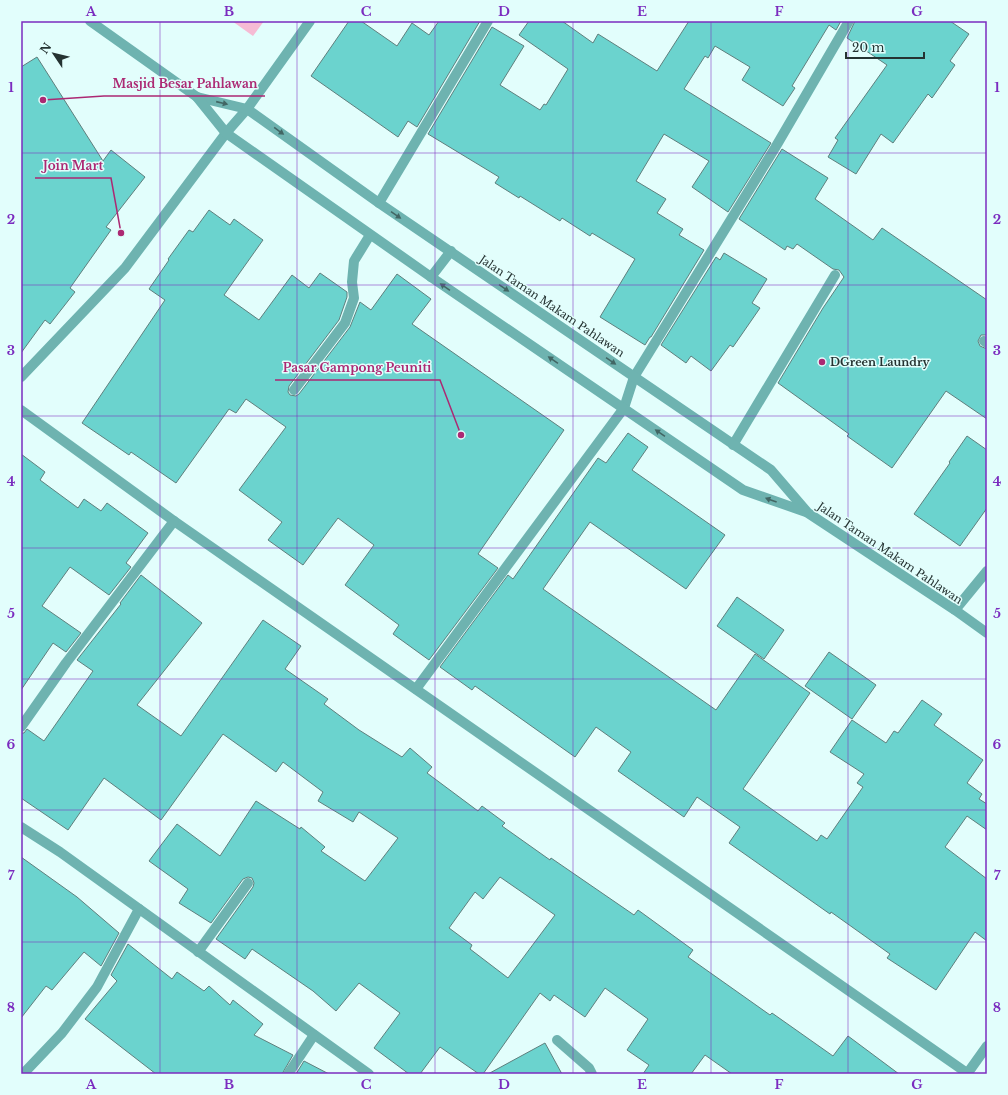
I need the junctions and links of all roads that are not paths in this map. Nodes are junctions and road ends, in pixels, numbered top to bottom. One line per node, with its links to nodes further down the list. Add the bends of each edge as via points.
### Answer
1 (90, 21): 5 (street, Jalan Taman Makam Pahlawan)
2 (310, 21): 6 (street)
3 (488, 21): 8 (street)
4 (849, 21): 14 (street, via 775,148)
5 (197, 97): 6 (street, Jalan Taman Makam Pahlawan, one-way to 6); 7 (street)
6 (247, 109): 7 (street); 8 (street, Jalan Taman Makam Pahlawan, one-way to 8)
7 (226, 134): 9 (street); 13 (street, via 125,268)
8 (379, 203): 10 (street, Jalan Taman Makam Pahlawan, one-way to 10)
9 (370, 235): 12 (street); 15 (street, via 354,261 354,298 345,323)
10 (451, 251): 12 (street); 14 (street, Jalan Taman Makam Pahlawan, one-way to 14)
11 (835, 275): 18 (street)
12 (431, 277): 16 (street, one-way to 12)
13 (23, 372)
14 (634, 377): 16 (street); 18 (street, Jalan Taman Makam Pahlawan)
15 (294, 390)
16 (624, 408): 19 (street, one-way to 16, via 743,490); 24 (street)
17 (21, 410): 20 (street)
18 (733, 445): 19 (street, Jalan Taman Makam Pahlawan, via 770,470)
19 (808, 513): 22 (street, Jalan Taman Makam Pahlawan)
20 (174, 521): 24 (street); 25 (street, via 66,663)
21 (987, 570): 22 (street)
22 (955, 610): 23 (street, Jalan Taman Makam Pahlawan)
23 (987, 633)
24 (416, 688): 37 (street)
25 (21, 727)
26 (21, 827): 28 (street)
27 (248, 883): 29 (street)
28 (138, 909): 29 (street); 33 (street, via 97,987 62,1033)
29 (198, 952): 30 (street)
30 (314, 1035): 34 (street); 35 (street)
31 (557, 1040): 36 (street, via 589,1068)
32 (987, 1046): 37 (street)
33 (22, 1074)
34 (288, 1074)
35 (369, 1074)
36 (592, 1074)
37 (967, 1074)

